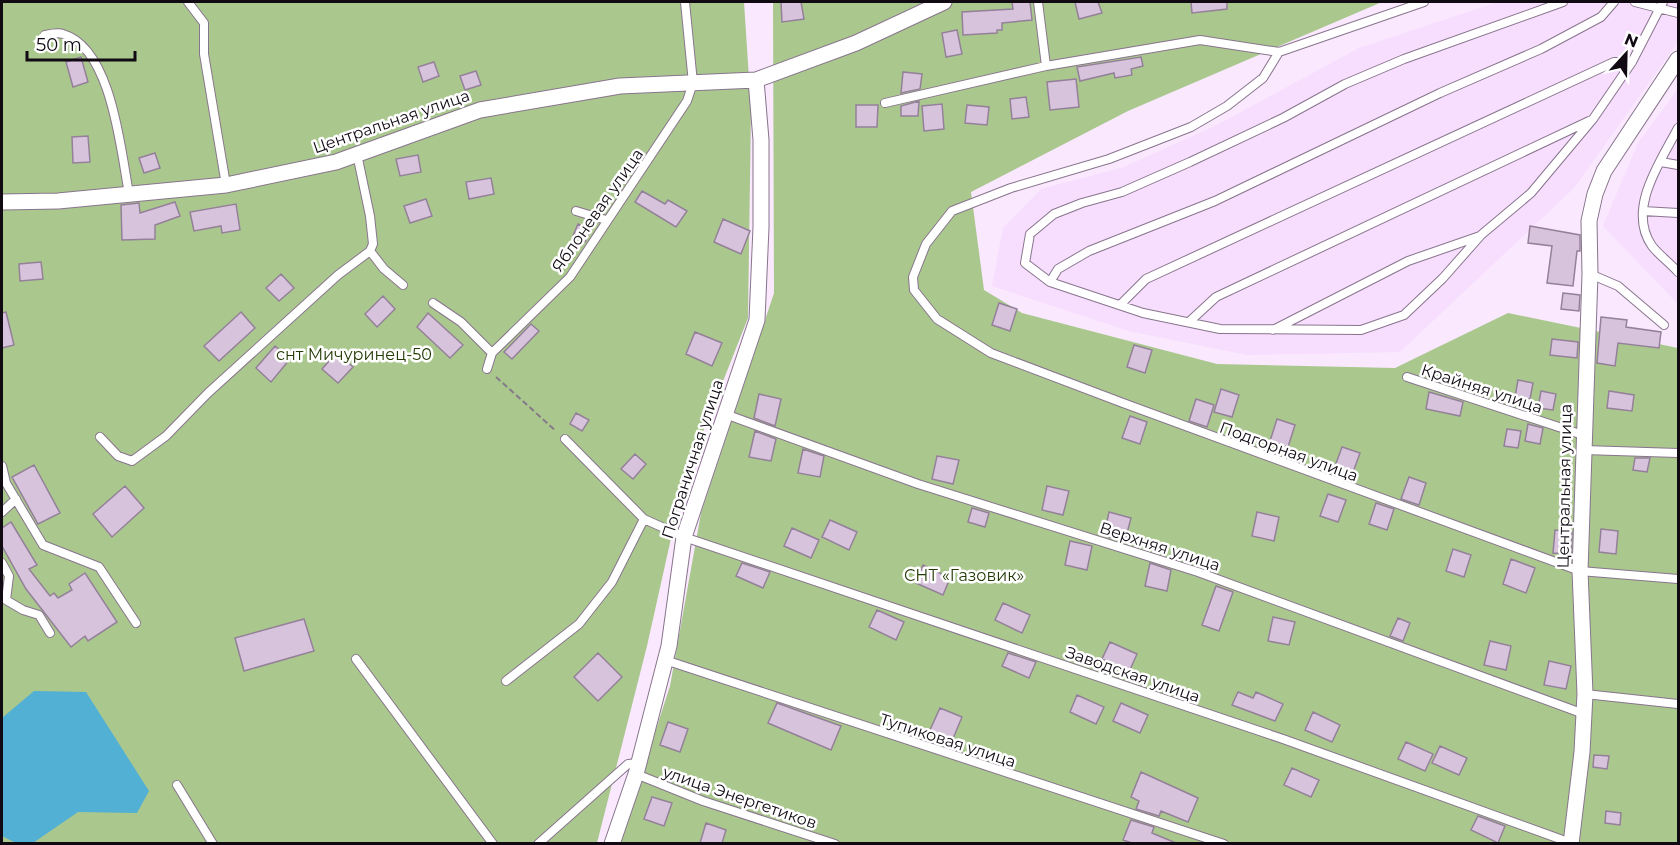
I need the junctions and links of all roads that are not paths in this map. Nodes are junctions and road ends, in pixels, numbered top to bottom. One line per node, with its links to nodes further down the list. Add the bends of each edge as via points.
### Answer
1 (188, 2): 24 (lane, via 204,24 204,54)
2 (685, 2): 17 (lane)
3 (944, 2): 16 (street, Центральная улица, via 855,43)
4 (1038, 2): 15 (lane)
5 (1424, 2): 12 (lane)
6 (1563, 2): 37 (lane, via 1404,59 1161,175 1054,214 1030,234 1025,263)
7 (1614, 2): 37 (lane, via 1601,17 1541,49 1215,201 1089,251 1058,269)
8 (1635, 2): 9 (lane)
9 (1661, 4): 10 (lane); 14 (lane)
10 (1678, 13)
11 (45, 35): 25 (lane, via 62,33 81,44 97,62 111,106)
12 (1279, 52): 15 (lane, via 1200,40); 58 (lane, Подгорная улица, via 1263,78 1191,127 1109,159 1011,188 952,211 926,244 912,277 914,291 937,319 991,353)
13 (1678, 59): 36 (street, Центральная улица, via 1604,171 1589,221)
14 (1632, 62): 19 (lane); 40 (lane, via 1614,62 1146,279)
15 (1046, 66): 18 (lane)
16 (756, 80): 17 (street, Центральная улица); 47 (street, Пограничная улица, via 761,140 757,320)
17 (693, 83): 21 (street, Центральная улица, via 620,86 480,110); 30 (lane, Яблоневая улица, via 687,101)
18 (885, 103)
19 (1593, 119): 31 (lane, via 1531,193); 41 (lane, via 1216,297)
20 (1678, 129): 22 (lane)
21 (357, 154): 24 (street, Центральная улица); 32 (lane, via 370,216)
22 (1661, 162): 23 (lane); 28 (lane)
23 (1678, 165)
24 (226, 185): 25 (street, Центральная улица)
25 (130, 196): 26 (street, Центральная улица)
26 (2, 202)
27 (576, 211): 30 (lane)
28 (1642, 211): 29 (lane); 33 (lane, via 1641,220 1651,245)
29 (1678, 213)
30 (606, 220): 44 (lane, Яблоневая улица, via 570,277)
31 (1481, 235): 43 (lane, via 1408,261); 43 (lane, via 1404,315 1361,330)
32 (370, 251): 38 (lane); 48 (lane, via 338,275 166,436 132,461 118,456)
33 (1665, 259): 34 (lane); 35 (lane)
34 (1678, 259)
35 (1678, 272)
36 (1590, 274): 42 (lane, via 1618,286); 50 (street, Центральная улица)
37 (1050, 282): 40 (lane)
38 (403, 285)
39 (434, 303): 44 (lane, via 461,322)
40 (1120, 305): 41 (lane)
41 (1189, 322): 43 (lane)
42 (1664, 326)
43 (1272, 330)
44 (492, 353): 45 (lane, Яблоневая улица)
45 (487, 369)
46 (1407, 377): 50 (lane, Крайняя улица)
47 (725, 414): 56 (street, Пограничная улица); 67 (lane, Верхняя улица, via 918,484 1198,572)
48 (100, 437)
49 (565, 439): 55 (lane)
50 (1582, 442): 51 (lane, Крайняя улица); 58 (street, Центральная улица)
51 (1678, 453)
52 (2, 466): 53 (lane)
53 (15, 499): 54 (lane); 60 (lane, via 43,545 99,567)
54 (2, 512)
55 (644, 519): 56 (lane, Заводская улица); 64 (lane, via 612,582 579,624)
56 (684, 537): 63 (street, Пограничная улица); 76 (lane, Заводская улица, via 1283,739)
57 (2, 563): 61 (lane, via 9,576 6,600 39,615)
58 (1580, 570): 59 (lane, Подгорная улица); 65 (street, Центральная улица)
59 (1678, 579)
60 (136, 623)
61 (50, 633)
62 (356, 659): 71 (lane)
63 (665, 660): 68 (street, Пограничная улица); 75 (lane, Тупиковая улица)
64 (507, 681)
65 (1585, 694): 66 (lane); 67 (street, Центральная улица)
66 (1678, 704)
67 (1584, 714): 76 (street, Центральная улица)
68 (638, 769): 72 (lane, via 628,764); 73 (street, Пограничная улица); 74 (lane, улица Энергетиков, via 703,801)
69 (177, 785): 70 (lane)
70 (213, 843)
71 (493, 843)
72 (538, 843)
73 (612, 843)
74 (835, 843)
75 (1224, 843)
76 (1571, 843)

